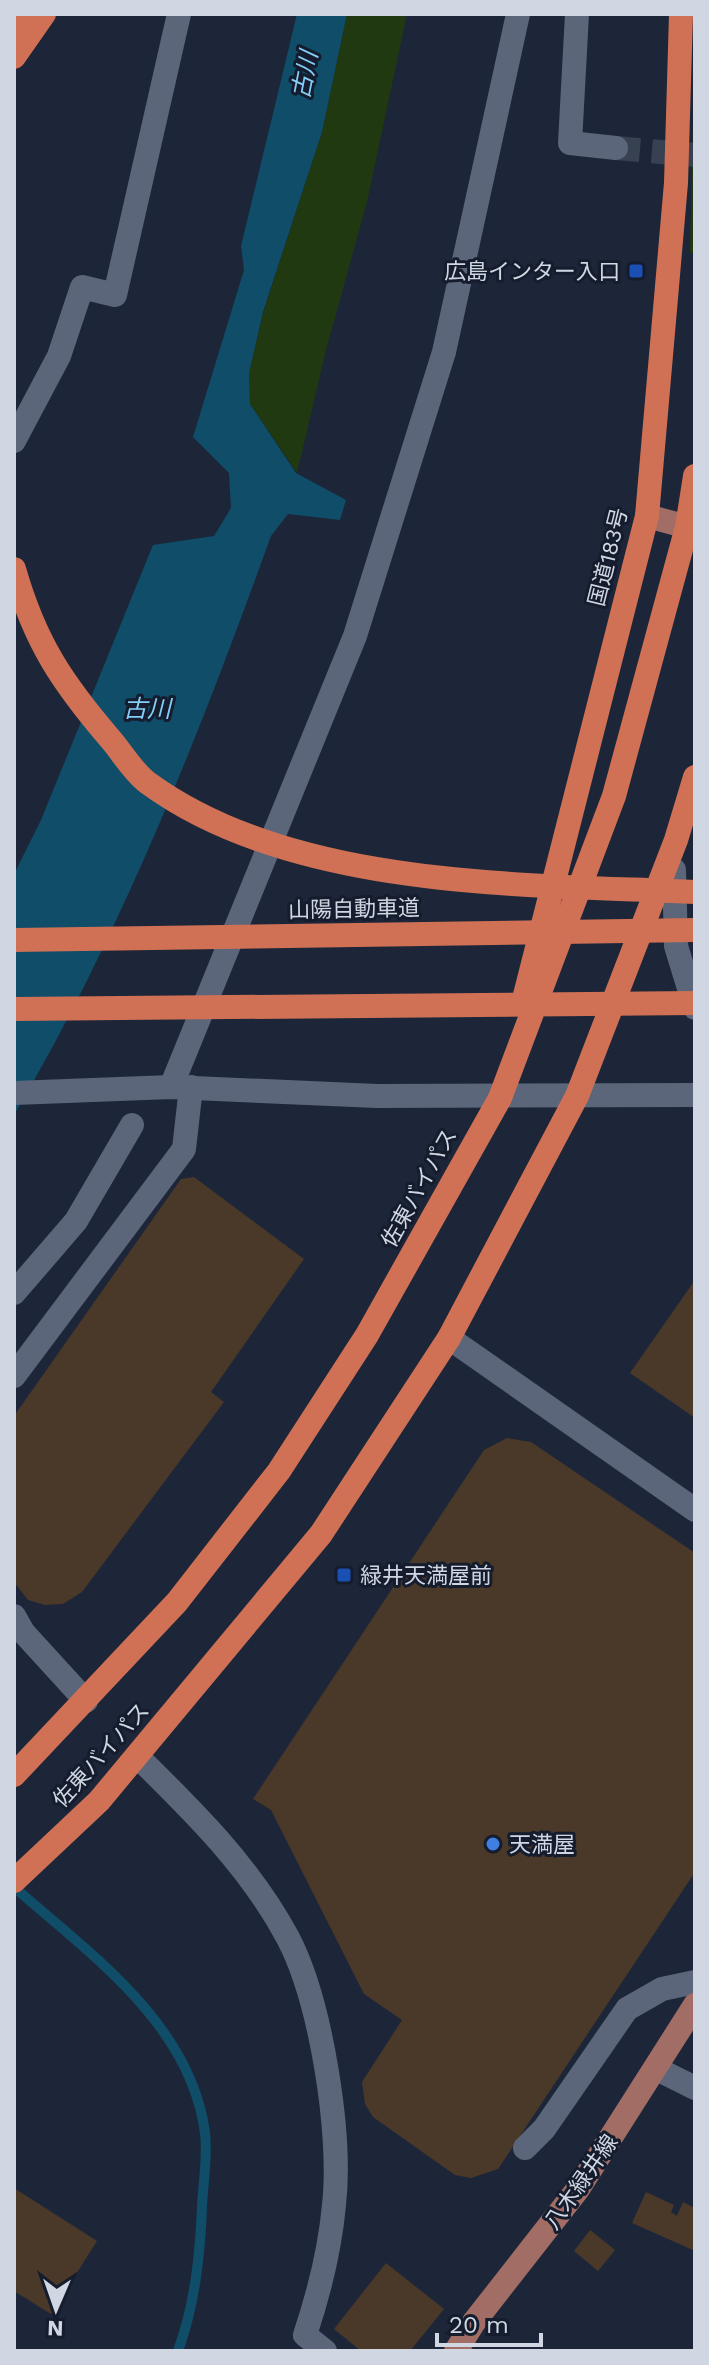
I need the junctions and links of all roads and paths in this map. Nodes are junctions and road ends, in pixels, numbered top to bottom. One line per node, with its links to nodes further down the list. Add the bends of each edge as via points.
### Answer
1 (19, 14): 9 (highway)
2 (26, 14): 10 (highway)
3 (35, 14): 10 (highway)
4 (44, 14): 10 (highway)
5 (179, 14): 12 (street, via 115,295 82,287 59,356)
6 (518, 14): 26 (street, via 444,352 355,636)
7 (577, 14): 11 (street, via 570,143)
8 (681, 14): 14 (highway, 国道183号, via 676,183)
9 (14, 37)
10 (14, 53)
11 (616, 148)
12 (14, 441)
13 (695, 476): 15 (highway, 佐東バイパス)
14 (647, 516): 15 (main road); 30 (highway, 国道183号)
15 (691, 528): 30 (highway, 佐東バイパス, via 614,796)
16 (14, 569): 19 (highway, via 44,653 83,707 146,782 219,823 314,859 496,883)
17 (695, 777): 18 (highway, 佐東バイパス)
18 (676, 840): 22 (street, via 676,946); 29 (highway, 佐東バイパス)
19 (695, 892)
20 (695, 930): 21 (highway, 山陽自動車道)
21 (14, 940)
22 (695, 1005): 23 (highway)
23 (278, 1008): 24 (highway); 25 (highway)
24 (14, 1009)
25 (14, 1022)
26 (181, 1087): 27 (street); 30 (street); 34 (street, via 184,1149)
27 (14, 1093)
28 (695, 1095): 29 (street)
29 (577, 1096): 30 (street); 33 (highway, 佐東バイパス)
30 (500, 1098): 37 (highway, 佐東バイパス, via 367,1335 279,1471 177,1602)
31 (132, 1125): 32 (street, via 76,1221)
32 (14, 1293)
33 (449, 1338): 35 (street); 38 (highway, 佐東バイパス, via 321,1534)
34 (14, 1376)
35 (695, 1510)
36 (14, 1616): 37 (street)
37 (86, 1701): 39 (highway, 佐東バイパス)
38 (137, 1756): 40 (highway, 佐東バイパス, via 99,1801); 46 (street, via 223,1841 288,1939 316,2016 332,2108 335,2204 321,2289 305,2335)
39 (14, 1775)
40 (14, 1881)
41 (695, 1982): 45 (street, via 662,1989 627,2009 544,2129)
42 (695, 2005): 43 (main road, 八木緑井線)
43 (657, 2069): 44 (street); 47 (main road, 八木緑井線, via 578,2189)
44 (695, 2088)
45 (525, 2148)
46 (325, 2351)
47 (456, 2351)

